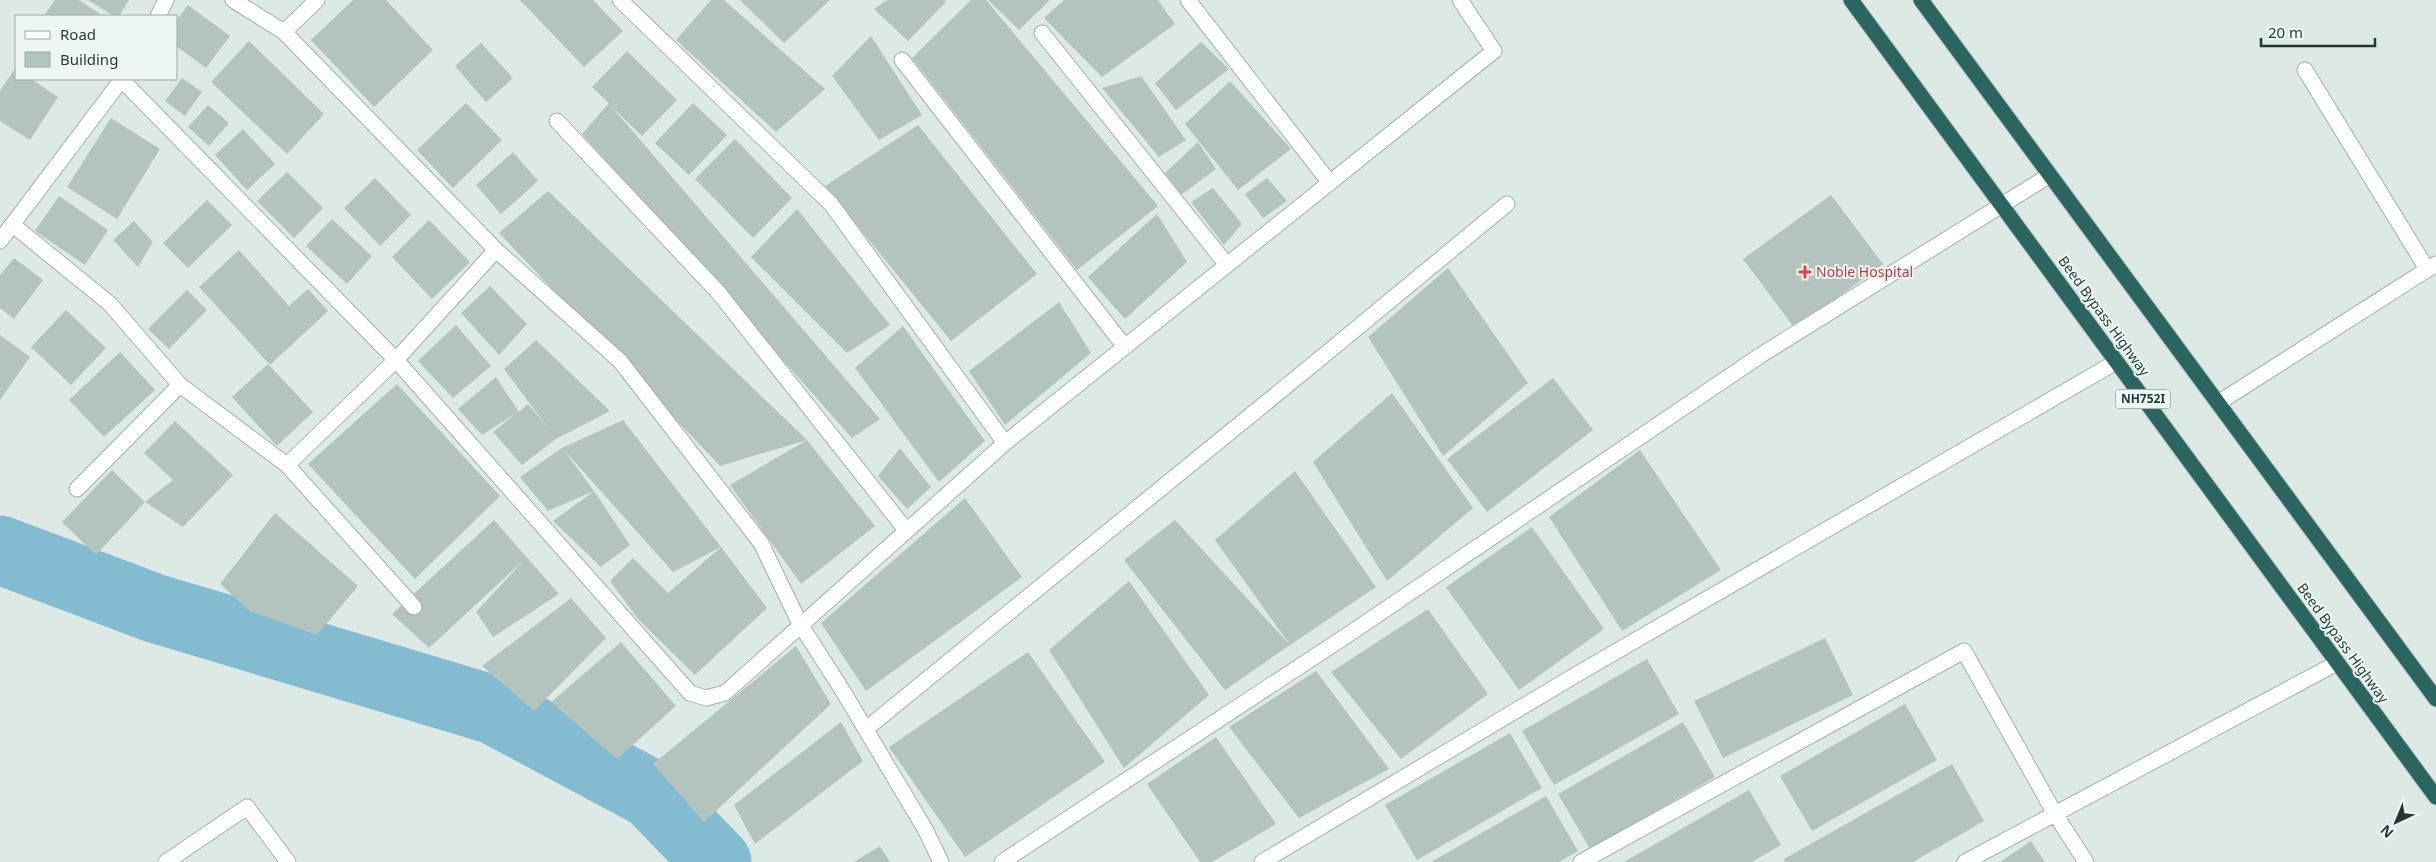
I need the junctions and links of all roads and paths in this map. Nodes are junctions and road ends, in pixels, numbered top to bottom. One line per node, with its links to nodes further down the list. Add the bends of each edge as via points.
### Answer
1 (166, 0): 9 (street)
2 (233, 0): 10 (street)
3 (317, 0): 10 (street)
4 (620, 0): 31 (street, via 831,204)
5 (1188, 0): 18 (street)
6 (1460, 0): 18 (street, via 1494,51)
7 (1851, 0): 20 (highway, Beed Bypass Highway / NH752I)
8 (1921, 0): 17 (highway)
9 (158, 15)
10 (284, 32): 23 (street)
11 (1042, 33): 24 (street)
12 (902, 60): 26 (street)
13 (2306, 70): 25 (street)
14 (121, 80): 21 (street)
15 (123, 80): 27 (street)
16 (557, 120): 34 (street, via 718,292)
17 (2050, 175): 20 (street); 30 (highway)
18 (1330, 182): 24 (street)
19 (1507, 204): 39 (street)
20 (2003, 204): 28 (highway, Beed Bypass Highway / NH752I); 45 (street, via 1761,355 1358,628)
21 (13, 225): 22 (street); 29 (street, via 110,304)
22 (0, 241)
23 (496, 250): 27 (street); 36 (street, via 620,361 761,543)
24 (1227, 265): 26 (street)
25 (2432, 267): 30 (street)
26 (1125, 347): 31 (street)
27 (396, 360): 32 (street); 36 (street, via 690,692 706,698 726,693)
28 (2116, 362): 37 (highway, Beed Bypass Highway / NH752I); 46 (street, via 1587,668)
29 (180, 386): 32 (street); 33 (street)
30 (2218, 403): 38 (highway)
31 (1006, 443): 34 (street)
32 (286, 465): 35 (street)
33 (77, 489)
34 (906, 530): 36 (street)
35 (414, 607)
36 (800, 624): 39 (street)
37 (2337, 663): 40 (highway, Beed Bypass Highway / NH752I); 41 (street)
38 (2436, 699)
39 (866, 729): 44 (street, via 926,828)
40 (2436, 797)
41 (2054, 814): 47 (street, via 1964,651); 48 (street); 49 (street)
42 (166, 862): 43 (street, via 247,807)
43 (288, 862)
44 (941, 862)
45 (1002, 862)
46 (1262, 862)
47 (1581, 862)
48 (1965, 862)
49 (2086, 862)

